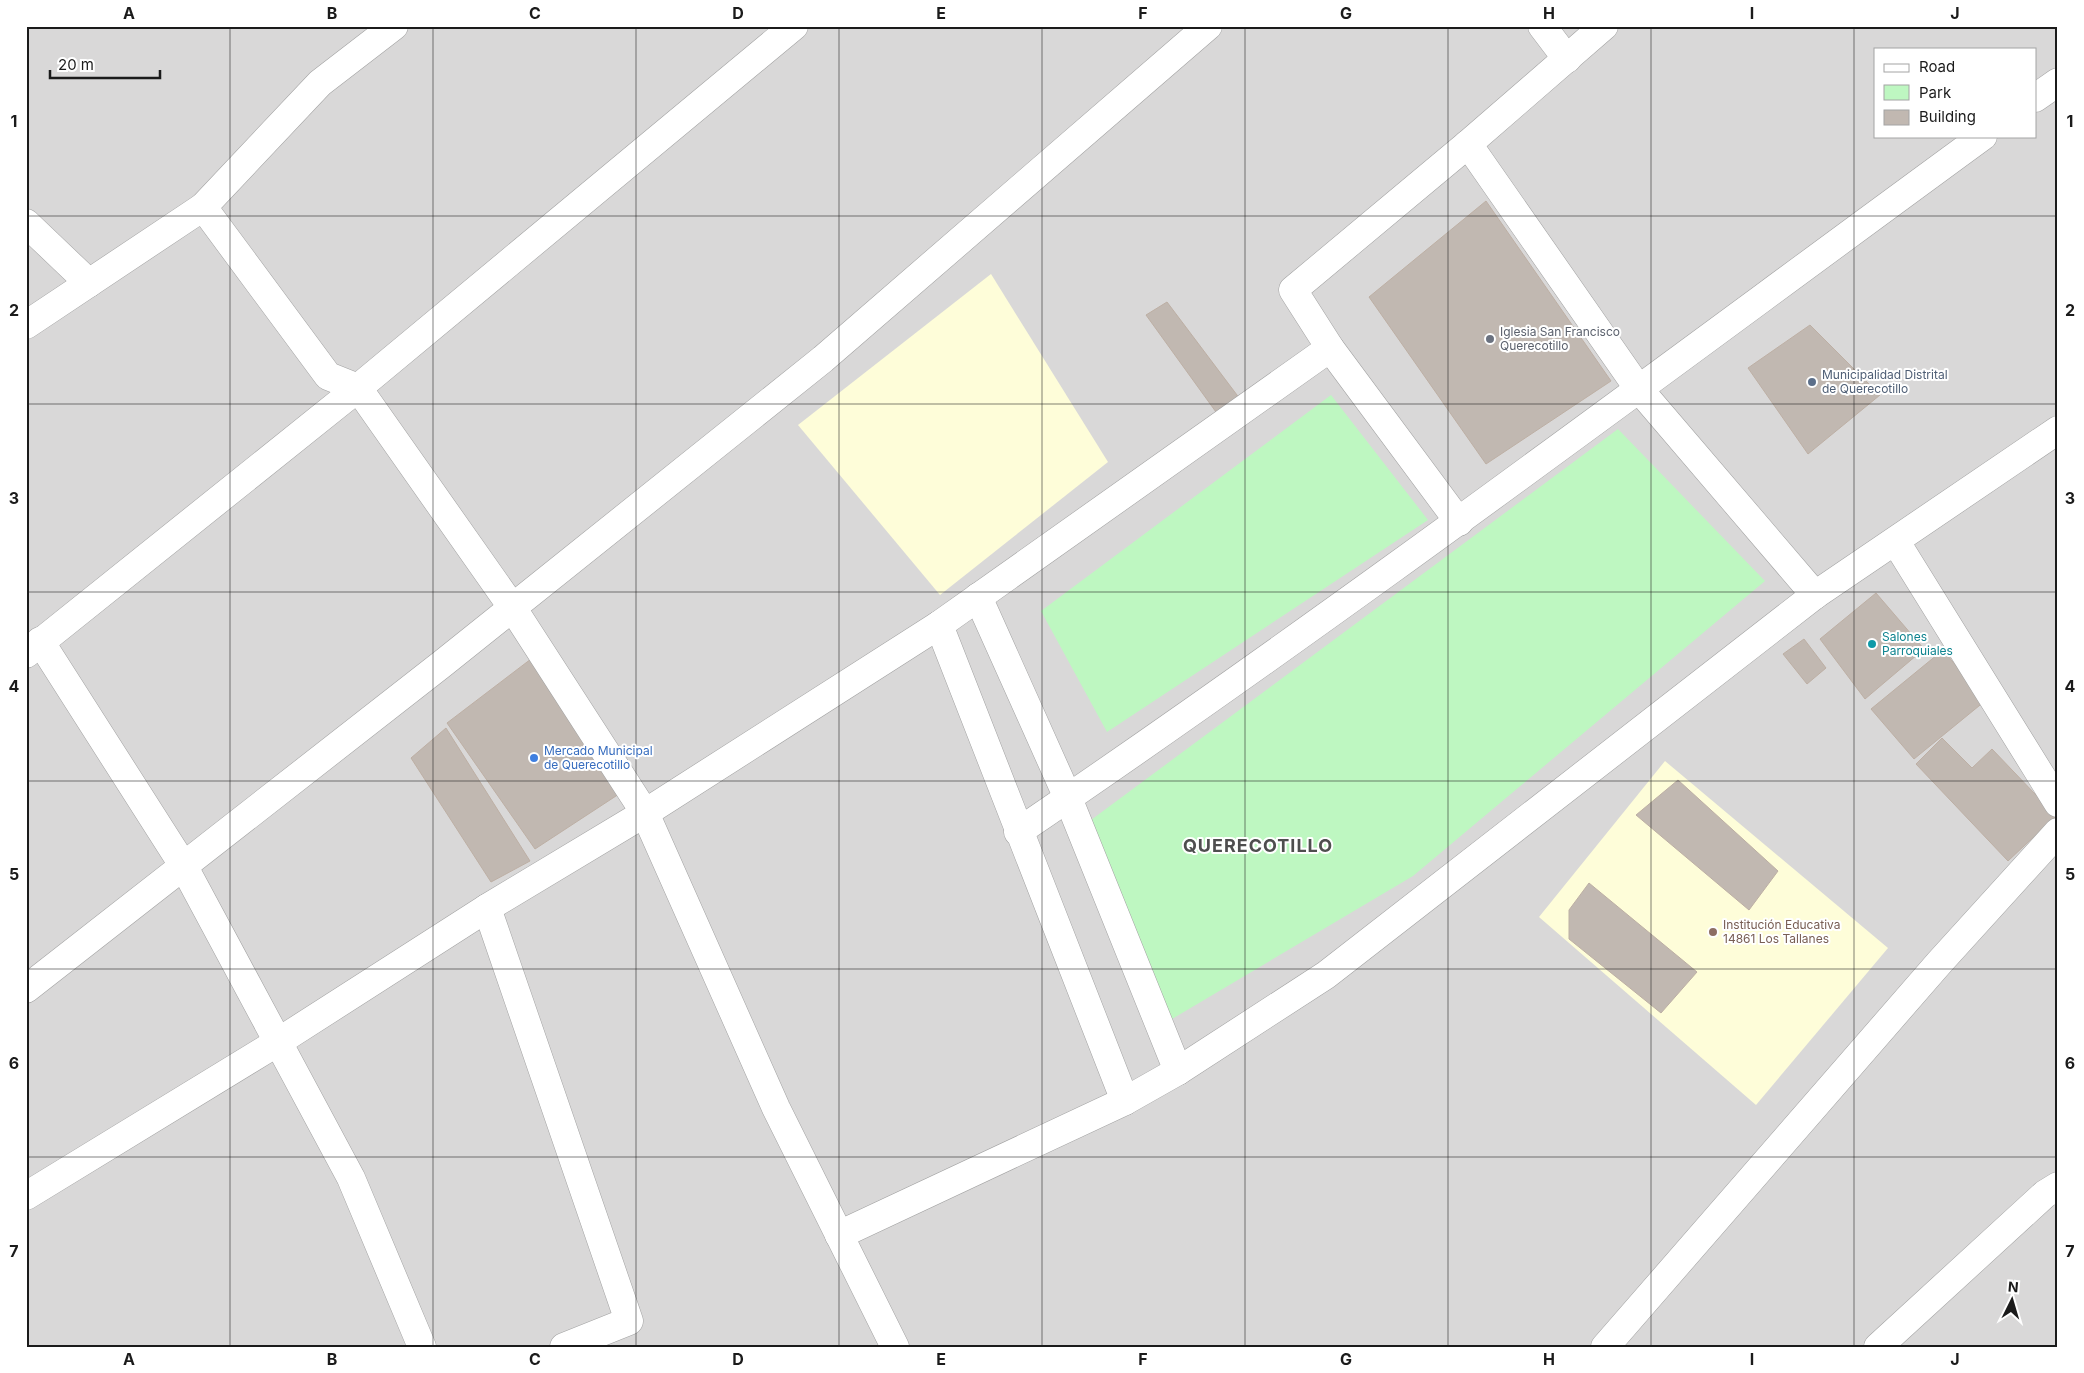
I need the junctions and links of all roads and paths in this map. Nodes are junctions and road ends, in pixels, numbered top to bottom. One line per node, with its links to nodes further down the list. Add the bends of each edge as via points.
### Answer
1 (394, 26): 11 (street, via 320,82)
2 (794, 26): 16 (street)
3 (1208, 26): 23 (street, via 823,359)
4 (1542, 26): 6 (street)
5 (1604, 26): 6 (street)
6 (1567, 59): 10 (street)
7 (2058, 82): 8 (street)
8 (2036, 97)
9 (1980, 138): 17 (street)
10 (1468, 144): 15 (street, via 1294,290); 17 (street)
11 (203, 207): 13 (street); 16 (street, via 328,376)
12 (26, 223): 13 (street)
13 (89, 283): 14 (street)
14 (26, 325)
15 (1330, 348): 19 (street); 22 (street)
16 (358, 388): 23 (street); 25 (street)
17 (1638, 388): 19 (street); 21 (street)
18 (2058, 430): 20 (street)
19 (1458, 522): 26 (street)
20 (1896, 542): 21 (street); 27 (street)
21 (1815, 595): 35 (street, via 1326,975)
22 (978, 597): 24 (street); 26 (street)
23 (512, 607): 28 (street); 31 (street)
24 (939, 625): 28 (street); 29 (street)
25 (33, 648): 31 (street)
26 (1068, 798): 29 (street); 35 (street)
27 (2058, 803)
28 (645, 813): 32 (street); 39 (street, via 776,1108)
29 (1018, 832): 36 (street)
30 (2058, 832): 43 (street, via 1932,970)
31 (184, 865): 33 (street); 34 (street)
32 (487, 908): 34 (street); 41 (street, via 628,1321)
33 (26, 989)
34 (278, 1042): 38 (street); 40 (street, via 351,1178)
35 (1178, 1071): 36 (street)
36 (1126, 1101): 39 (street)
37 (2058, 1186): 44 (street, via 2045,1194)
38 (26, 1196)
39 (839, 1235): 42 (street)
40 (422, 1347)
41 (564, 1347)
42 (895, 1347)
43 (1605, 1347)
44 (1878, 1347)

